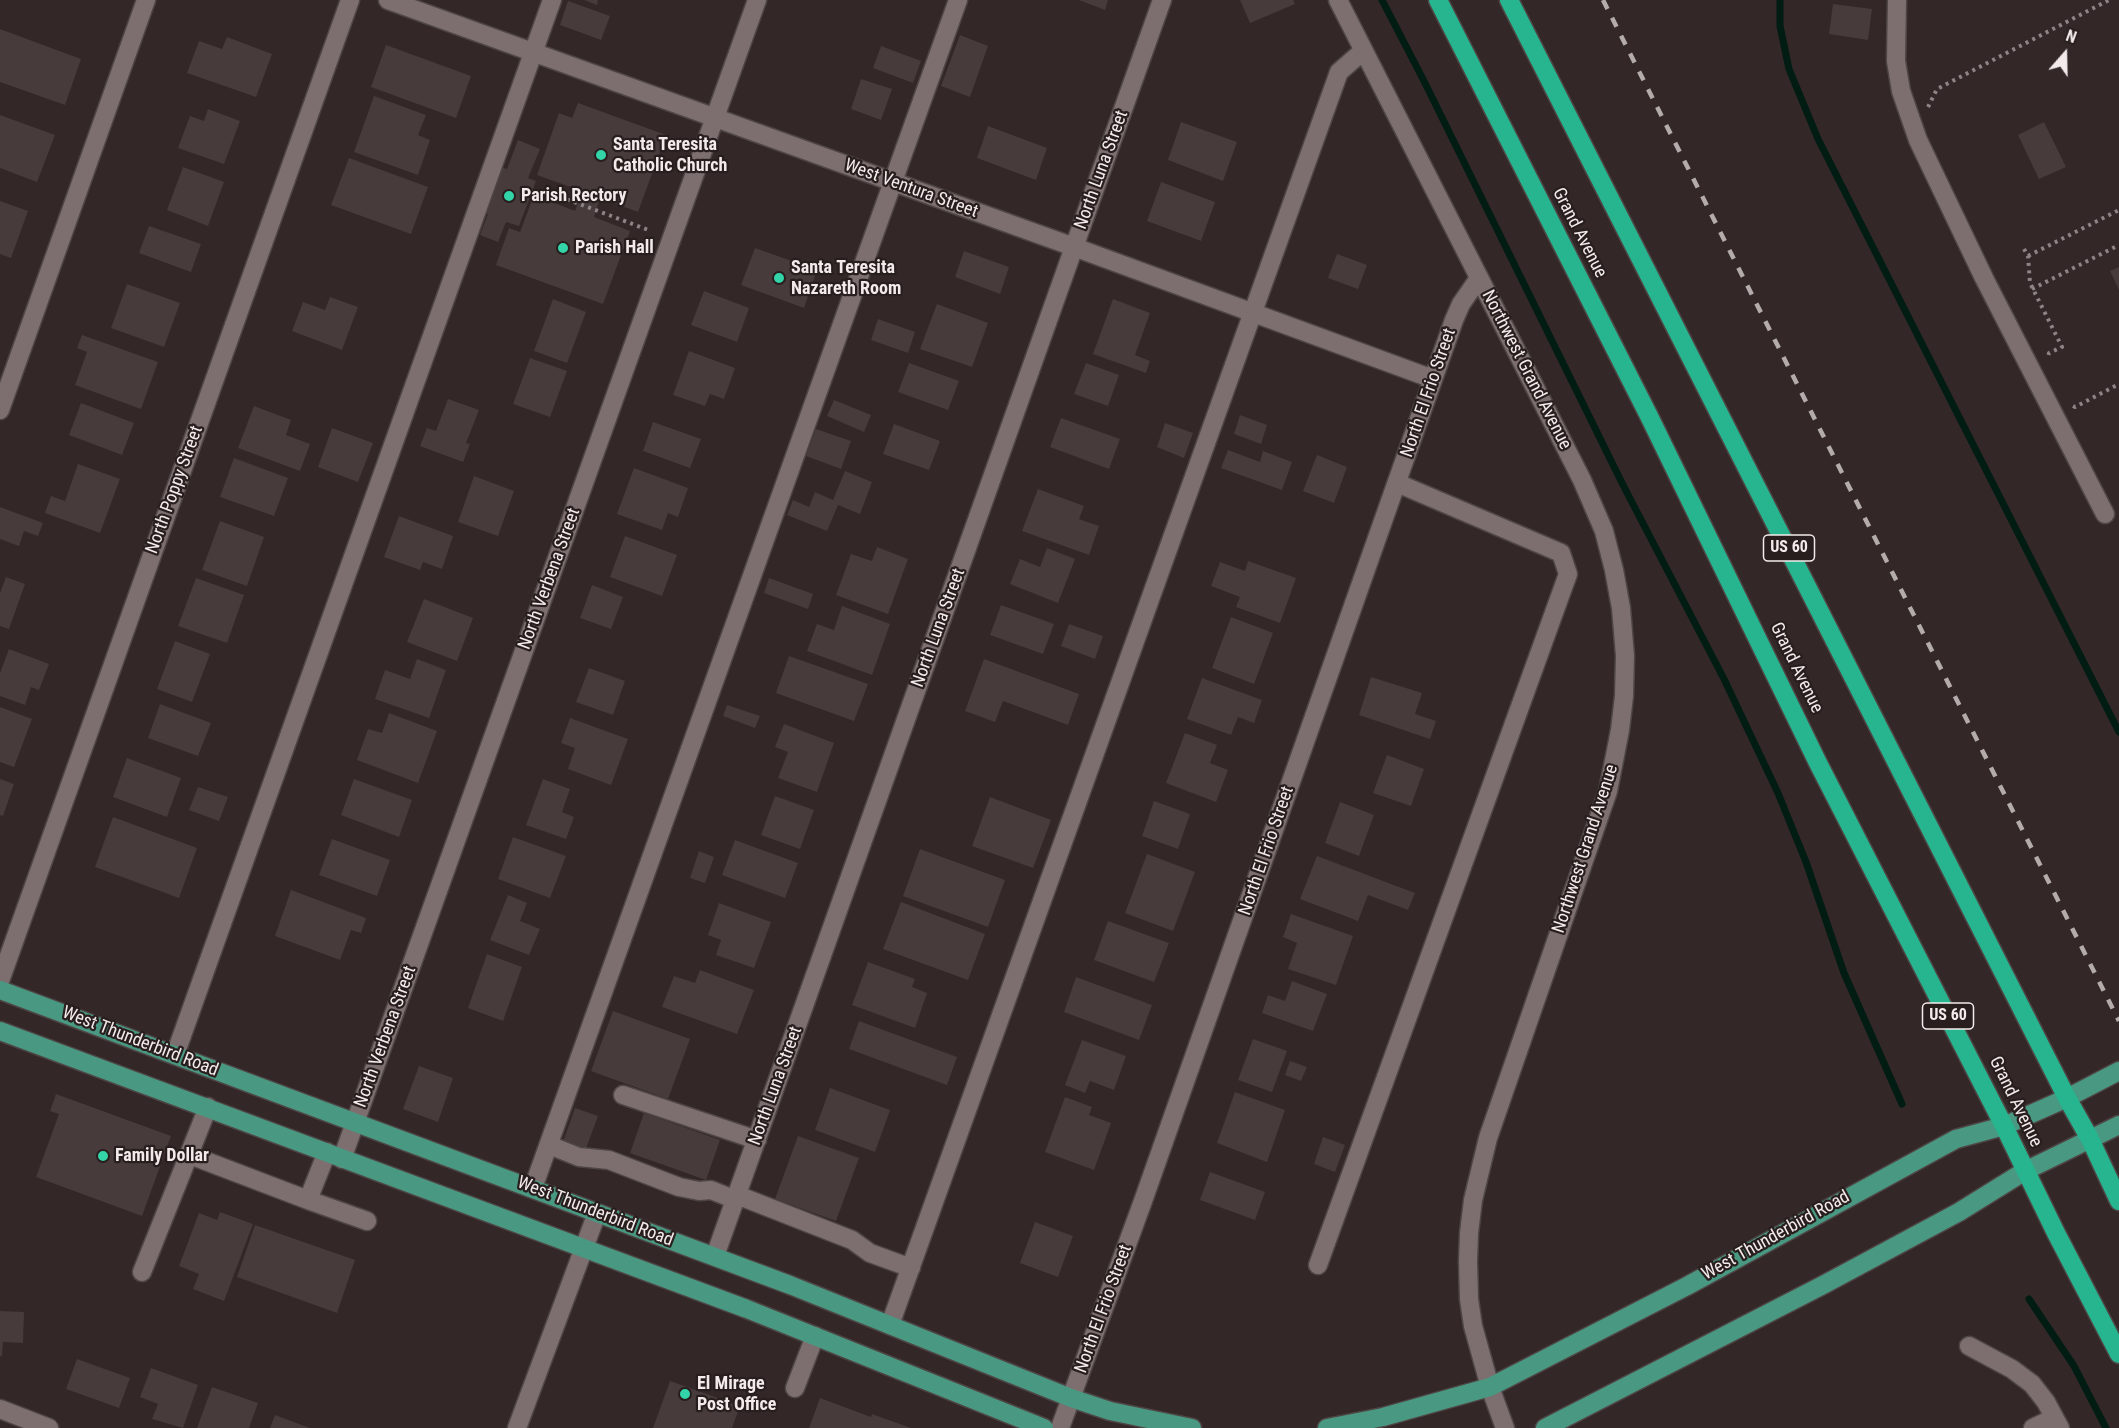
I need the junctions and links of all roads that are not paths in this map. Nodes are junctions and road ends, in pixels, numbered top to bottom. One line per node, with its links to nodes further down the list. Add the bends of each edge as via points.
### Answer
1 (146, 0): 20 (street)
2 (350, 0): 23 (street, North Poppy Street)
3 (388, 0): 13 (street, West Ventura Street)
4 (552, 0): 13 (street)
5 (757, 0): 14 (street, North Verbena Street)
6 (958, 0): 15 (street)
7 (1162, 0): 16 (street, North Luna Street)
8 (1338, 0): 12 (street, Northwest Grand Avenue)
9 (1438, 0): 33 (highway, Grand Avenue / US 60, via 1649,416 1818,763)
10 (1509, 0): 29 (highway, US 60)
11 (1897, 0): 22 (street, via 1896,61 1901,91 1918,140)
12 (1363, 51): 17 (street, Northwest Grand Avenue); 18 (street, via 1339,72)
13 (533, 53): 14 (street, West Ventura Street); 26 (street)
14 (715, 119): 15 (street, West Ventura Street); 31 (street, North Verbena Street)
15 (892, 183): 16 (street, West Ventura Street); 36 (street)
16 (1074, 247): 18 (street, West Ventura Street); 35 (street, North Luna Street)
17 (1479, 278): 19 (street, North El Frio Street, via 1461,304); 55 (street, Northwest Grand Avenue, via 1604,531 1618,589 1625,656 1620,730 1608,791 1488,1138 1473,1200 1468,1233 1469,1299 1475,1341)
18 (1252, 313): 19 (street, West Ventura Street); 49 (street)
19 (1434, 379): 21 (street, North El Frio Street)
20 (0, 410)
21 (1397, 483): 48 (street, via 1561,553 1568,574); 57 (street, North El Frio Street)
22 (2105, 514)
23 (0, 981)
24 (0, 990): 26 (main road, West Thunderbird Road)
25 (0, 1031): 30 (main road, West Thunderbird Road)
26 (175, 1055): 31 (main road, West Thunderbird Road)
27 (2119, 1071): 29 (main road, West Thunderbird Road)
28 (623, 1095): 35 (street)
29 (2067, 1098): 33 (main road, West Thunderbird Road); 34 (highway, US 60)
30 (208, 1107): 37 (street); 38 (main road, West Thunderbird Road)
31 (355, 1123): 38 (street, North Verbena Street); 40 (main road, West Thunderbird Road)
32 (2119, 1125): 34 (main road)
33 (2004, 1126): 39 (highway, Grand Avenue / US 60); 55 (main road, West Thunderbird Road, via 1956,1139 1687,1286)
34 (2090, 1139): 39 (main road); 43 (highway, US 60)
35 (757, 1140): 41 (street, North Luna Street)
36 (549, 1145): 40 (street); 41 (street, via 579,1157 609,1160 679,1187)
37 (190, 1155): 42 (street); 50 (street)
38 (335, 1155): 42 (street, North Verbena Street); 46 (main road, West Thunderbird Road)
39 (2025, 1171): 54 (highway, Grand Avenue / US 60); 67 (main road, via 1959,1212 1823,1285)
40 (533, 1188): 44 (main road, West Thunderbird Road)
41 (736, 1197): 47 (street, North Luna Street); 49 (street, via 852,1240 870,1253)
42 (309, 1200): 45 (street)
43 (2119, 1201)
44 (597, 1213): 46 (street); 47 (main road, West Thunderbird Road)
45 (367, 1221)
46 (584, 1249): 52 (main road, West Thunderbird Road); 61 (street)
47 (715, 1256): 51 (main road, West Thunderbird Road)
48 (1318, 1265)
49 (910, 1268): 51 (street)
50 (142, 1272)
51 (890, 1325): 57 (main road, West Thunderbird Road)
52 (815, 1336): 56 (street); 62 (main road, West Thunderbird Road)
53 (1969, 1346): 59 (street, via 2032,1384)
54 (2119, 1354)
55 (1490, 1387): 65 (main road, West Thunderbird Road); 66 (street)
56 (795, 1388)
57 (1071, 1398): 63 (street, North El Frio Street); 64 (main road, West Thunderbird Road, via 1110,1412)
58 (0, 1409): 60 (street)
59 (2057, 1423): 68 (street)
60 (49, 1428)
61 (518, 1428)
62 (1044, 1428)
63 (1060, 1428)
64 (1192, 1428)
65 (1327, 1428)
66 (1505, 1428)
67 (1545, 1428)
68 (2033, 1428)

